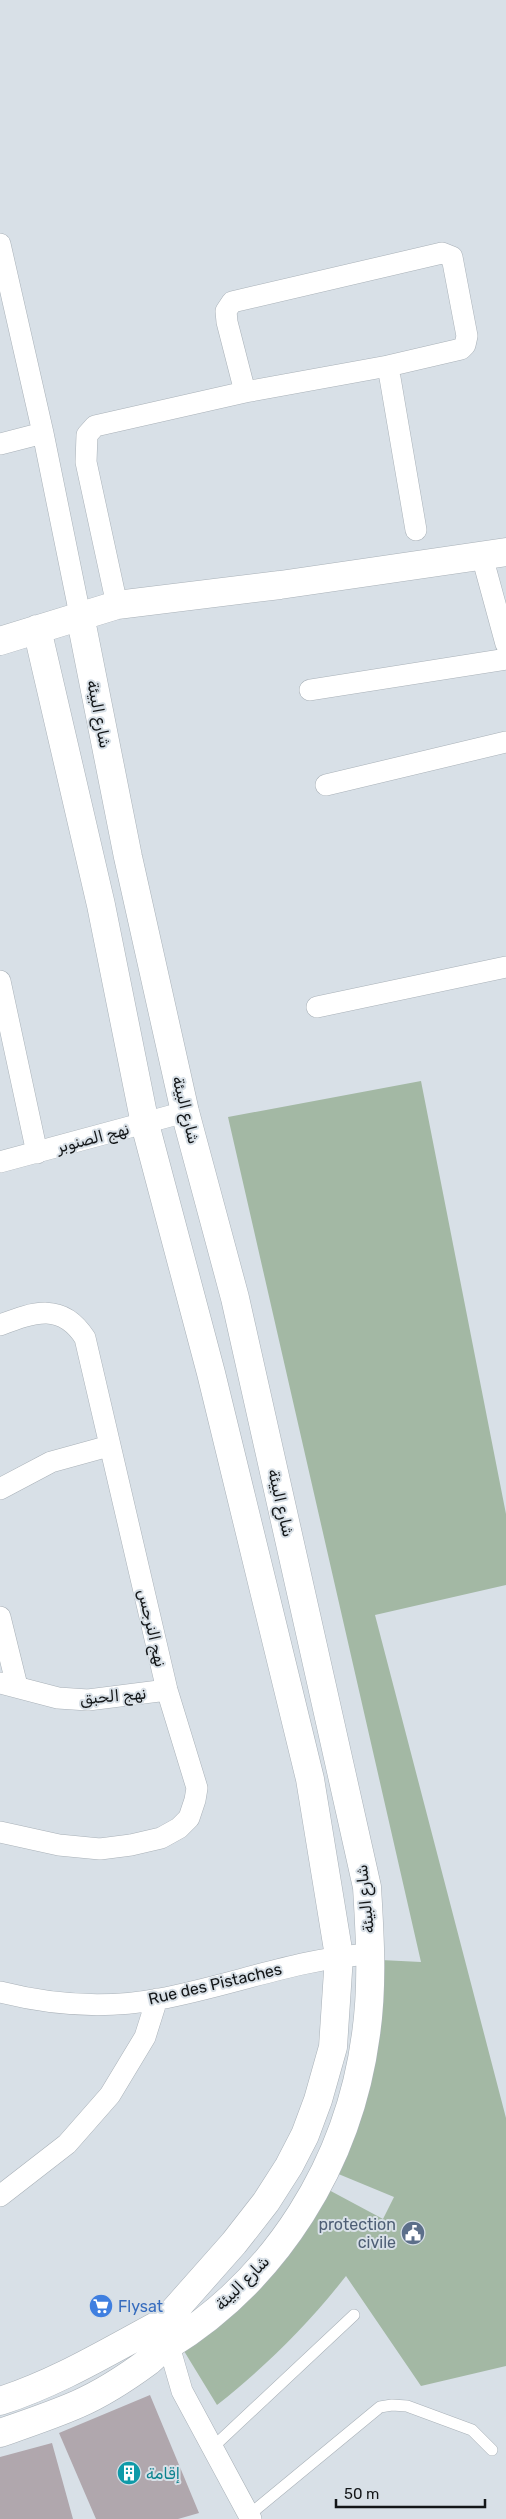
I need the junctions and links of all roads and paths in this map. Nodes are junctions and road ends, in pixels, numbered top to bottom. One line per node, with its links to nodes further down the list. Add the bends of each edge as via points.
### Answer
1 (0, 244): 2 (street)
2 (4, 289): 5 (street)
3 (388, 366): 4 (street); 4 (street, via 461,349 465,345 467,336 450,254 442,253 232,302 226,311 227,322); 7 (street)
4 (245, 392): 9 (street, via 95,426 88,435 86,462)
5 (43, 433): 6 (street); 10 (street)
6 (0, 444)
7 (416, 530)
8 (494, 554): 9 (street); 13 (street)
9 (116, 605): 10 (street)
10 (80, 615): 11 (street); 21 (street, شارع البيئة, via 128,857)
11 (38, 629): 12 (street); 22 (street, شارع البيئة, via 102,905)
12 (0, 641)
13 (506, 644)
14 (506, 659): 15 (street)
15 (310, 690)
16 (506, 742): 17 (street)
17 (326, 785)
18 (506, 967): 20 (street)
19 (0, 981): 23 (street)
20 (318, 1007)
21 (185, 1112): 22 (street, نهج الصنوبر); 32 (street, شارع البيئة, via 235,1298 367,1887)
22 (145, 1124): 23 (street, نهج الصنوبر); 33 (street, شارع البيئة, via 211,1373 310,1779)
23 (36, 1153): 24 (street, نهج الصنوبر)
24 (0, 1162)
25 (0, 1325): 26 (street, نهج النرجس, via 42,1313 62,1315 76,1324 92,1358)
26 (109, 1446): 27 (street, via 51,1462); 30 (street, نهج النرجس)
27 (0, 1489)
28 (0, 1617): 29 (street)
29 (9, 1685): 30 (street, نهج الحبق, via 58,1698 88,1700)
30 (167, 1690): 31 (street, نهج النرجس, via 197,1788 189,1818 179,1828 161,1838 100,1849 59,1845)
31 (0, 1832)
32 (371, 1954): 33 (street, Rue des Pistaches); 38 (street, شارع البيئة, via 366,2035 358,2078 336,2150 321,2182 294,2225 262,2266 225,2302)
33 (339, 1956): 35 (street, Rue des Pistaches); 38 (street, شارع البيئة, via 332,2047 305,2135 266,2202)
34 (0, 1992): 35 (street, Rue des Pistaches, via 32,2000 93,2005)
35 (158, 1999): 36 (street, via 145,2037 110,2095 67,2144)
36 (0, 2196)
37 (354, 2315): 41 (lane)
38 (167, 2336): 39 (street, شارع البيئة); 40 (street, شارع البيئة, via 120,2382 78,2404); 41 (street, via 182,2391)
39 (0, 2401)
40 (0, 2433)
41 (211, 2449): 43 (street)
42 (492, 2450): 43 (lane, via 472,2430 407,2406 392,2404 380,2407)
43 (250, 2517)

